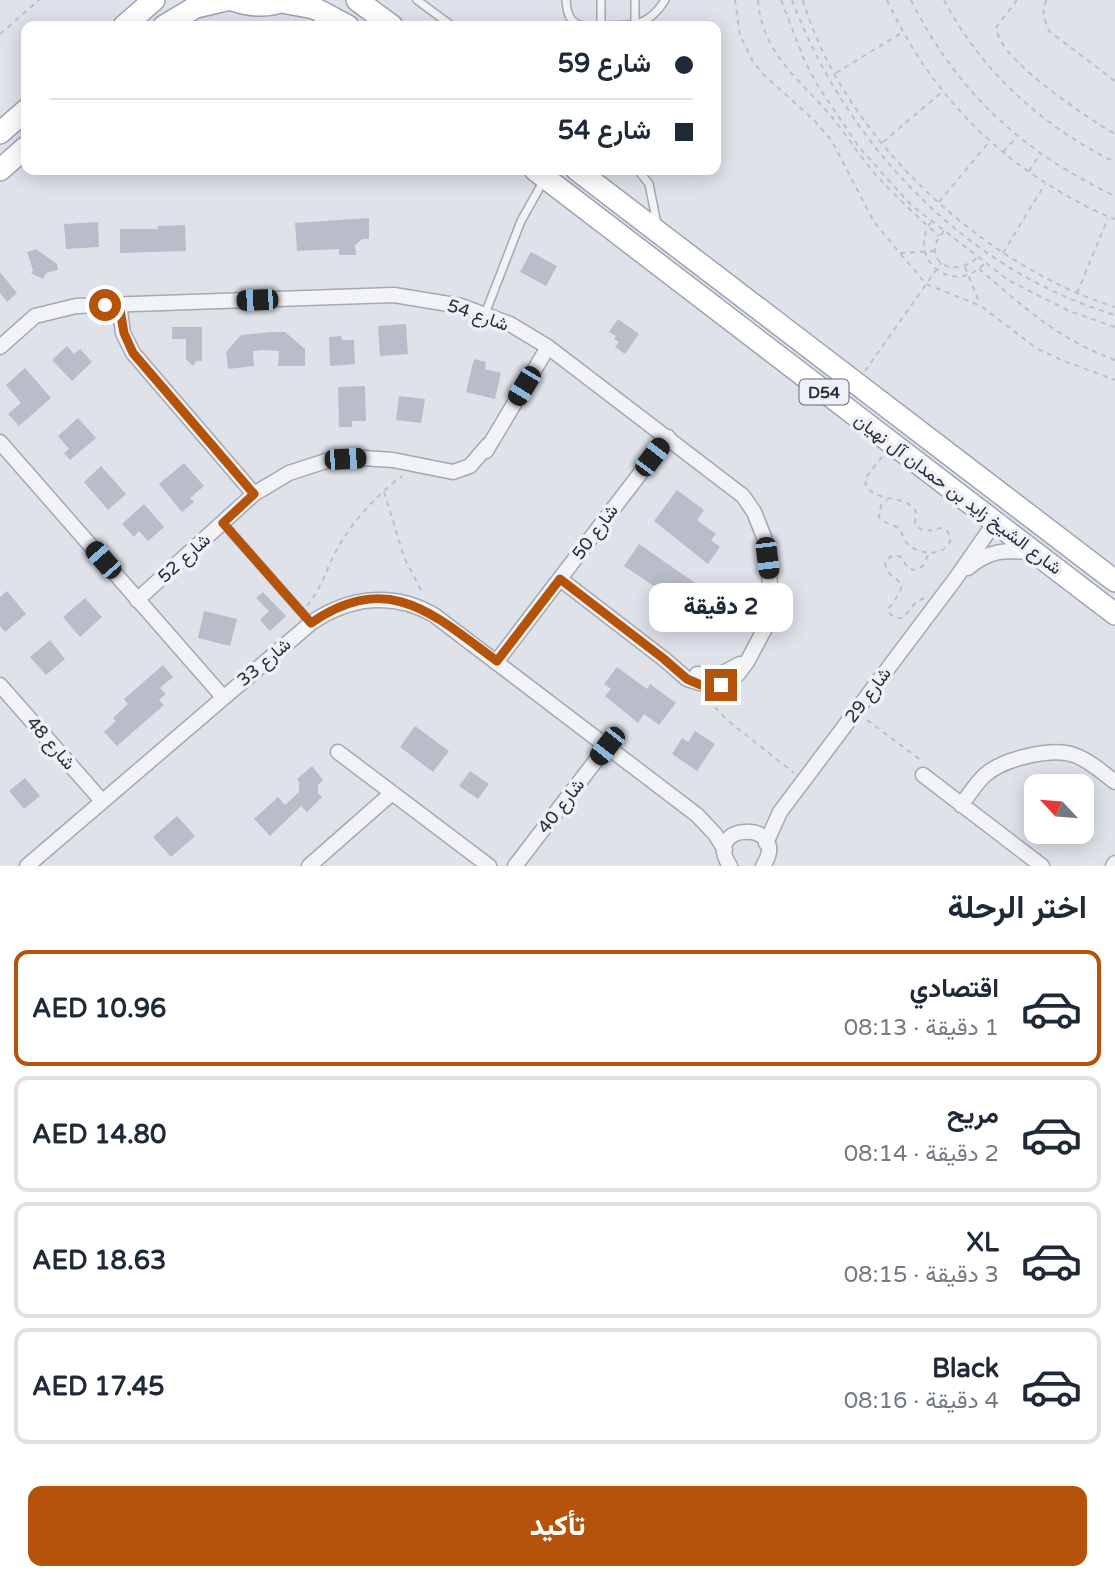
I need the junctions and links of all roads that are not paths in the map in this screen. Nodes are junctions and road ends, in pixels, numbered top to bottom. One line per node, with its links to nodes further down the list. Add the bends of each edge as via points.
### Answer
1 (154, 0): 12 (main road)
2 (226, 0): 13 (main road, via 196,7)
3 (233, 0): 11 (main road, via 265,6)
4 (357, 0): 15 (main road)
5 (376, 0): 16 (main road)
6 (417, 0): 17 (lane)
7 (566, 0): 18 (lane)
8 (601, 0): 19 (lane)
9 (635, 0): 20 (lane)
10 (665, 0): 21 (lane, via 658,12)
11 (284, 1): 14 (main road)
12 (130, 21)
13 (172, 21)
14 (338, 21)
15 (385, 21)
16 (401, 21)
17 (445, 21)
18 (572, 21)
19 (599, 21)
20 (635, 21)
21 (643, 21)
22 (21, 114): 23 (main road)
23 (0, 133)
24 (21, 151): 25 (main road)
25 (0, 170)
26 (540, 175): 32 (lane)
27 (541, 175): 38 (main road, شارع الشيخ زايد بن حمدان آل نهيان / D54)
28 (584, 175): 30 (main road, شارع الشيخ زايد بن حمدان آل نهيان / D54)
29 (642, 175): 30 (lane, via 649,184)
30 (659, 233): 40 (main road, شارع الشيخ زايد بن حمدان آل نهيان / D54)
31 (119, 304): 32 (street, شارع 54, via 394,295); 33 (street, شارع 54, via 49,311 36,316); 37 (street, via 133,353)
32 (485, 314): 34 (street, شارع 54)
33 (0, 347)
34 (548, 347): 35 (street, شارع 54); 37 (street, شارع 52, via 488,445 463,470 449,472 371,458 326,461 289,473)
35 (668, 437): 43 (street, شارع 50); 48 (street, شارع 54, via 743,496 762,528 773,606)
36 (0, 442): 45 (street)
37 (254, 494): 39 (street, شارع 52)
38 (995, 522): 40 (main road, via 1013,515 1041,535); 41 (main road, شارع الشيخ زايد بن حمدان آل نهيان / D54); 42 (street, شارع 29)
39 (223, 523): 45 (street, شارع 52); 47 (lane)
40 (1064, 542): 44 (main road, شارع الشيخ زايد بن حمدان آل نهيان / D54)
41 (1036, 554): 42 (street, شارع 29, via 995,552); 46 (main road, شارع الشيخ زايد بن حمدان آل نهيان / D54)
42 (956, 578): 60 (street, شارع 29)
43 (560, 579): 49 (street, شارع 54); 50 (street, شارع 50)
44 (1115, 581)
45 (137, 600): 52 (street)
46 (1115, 614)
47 (311, 623): 50 (street, شارع 33, via 332,610 368,600 402,601 423,608); 52 (street, شارع 33)
48 (750, 655): 49 (street, شارع 54, via 731,670 713,676 693,673); 49 (street, شارع 54, via 743,669 727,683 715,686 680,675)
49 (664, 659)
50 (497, 661): 53 (street, شارع 33)
51 (0, 685): 58 (street, شارع 48)
52 (223, 697): 58 (street, شارع 33)
53 (607, 746): 61 (street, شارع 33); 68 (street, شارع 40)
54 (338, 752): 57 (street)
55 (923, 775): 59 (street)
56 (1115, 782): 59 (street, via 1083,759 1048,753 990,771)
57 (392, 793): 66 (street); 67 (street)
58 (102, 801): 65 (street, شارع 33)
59 (961, 805): 71 (street)
60 (779, 812): 62 (street, شارع 29); 63 (street, شارع 29)
61 (697, 815): 62 (street, شارع 33); 64 (street, شارع 33, via 715,834)
62 (743, 832): 63 (street, شارع 33, via 760,835); 64 (street, via 729,840)
63 (767, 846): 69 (street, شارع 29); 70 (street)
64 (727, 861)
65 (28, 866)
66 (309, 866)
67 (489, 866)
68 (515, 866)
69 (763, 866)
70 (776, 866)
71 (1042, 866)

